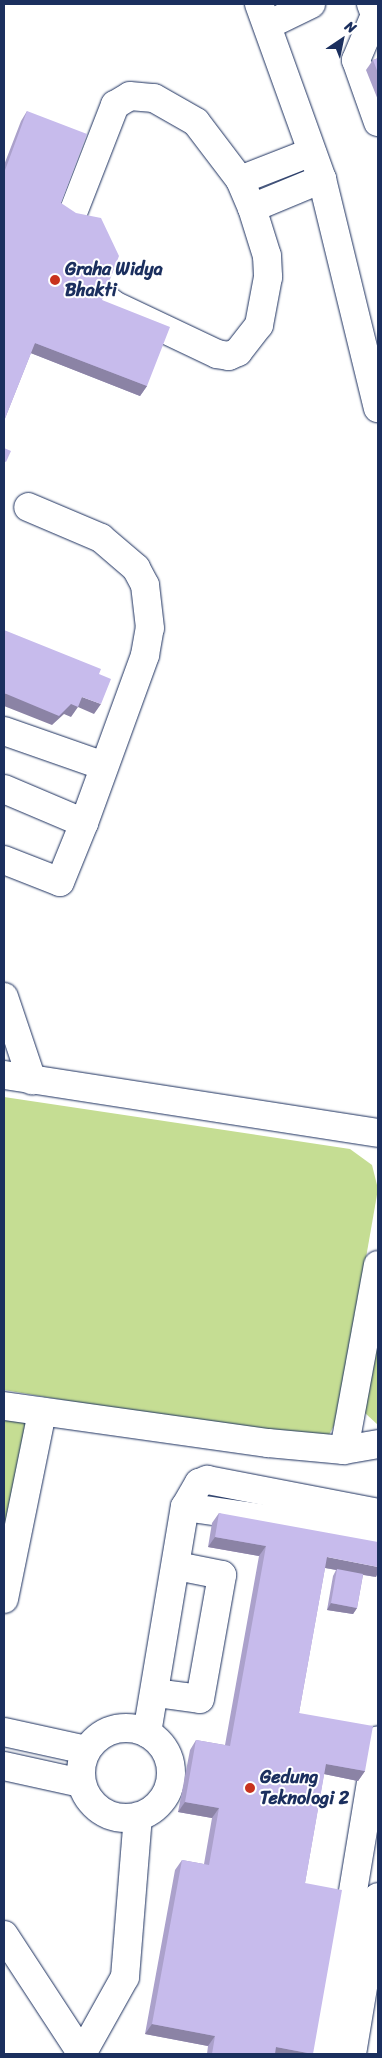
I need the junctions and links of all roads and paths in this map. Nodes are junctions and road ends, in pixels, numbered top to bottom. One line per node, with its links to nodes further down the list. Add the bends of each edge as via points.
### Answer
1 (311, 4): 3 (street)
2 (371, 4): 4 (street, via 373,23 356,60)
3 (263, 14): 5 (street)
4 (378, 122)
5 (312, 152): 6 (street); 7 (street)
6 (322, 179): 8 (street); 11 (street)
7 (240, 180): 8 (street); 9 (street, via 214,143 180,109 154,98 130,96 115,106)
8 (252, 208): 10 (street, via 267,256 267,286 259,325 238,352 229,356 217,354 114,305)
9 (69, 222)
10 (101, 295)
11 (378, 408)
12 (28, 507): 14 (street, via 101,538 136,568 145,584 151,613 145,655)
13 (4, 731): 14 (street)
14 (104, 766): 16 (street)
15 (4, 789): 16 (street)
16 (84, 823): 17 (street, via 60,882)
17 (4, 860)
18 (4, 997): 20 (street)
19 (4, 1075): 20 (street)
20 (32, 1080): 21 (street)
21 (378, 1133)
22 (378, 1265): 26 (street)
23 (5, 1412): 24 (street)
24 (42, 1412): 26 (street); 31 (street)
25 (378, 1444): 26 (street)
26 (344, 1450)
27 (185, 1507): 28 (street, via 191,1491 207,1480); 29 (street); 30 (street)
28 (378, 1513)
29 (378, 1535)
30 (177, 1566): 32 (street); 32 (street, via 222,1575 200,1698)
31 (4, 1599)
32 (156, 1694): 34 (street)
33 (4, 1732): 36 (street)
34 (147, 1733): 36 (street, via 113,1730 95,1739); 40 (street, via 165,1750 171,1775 164,1799)
35 (378, 1740): 39 (street)
36 (86, 1750): 38 (street)
37 (4, 1766): 38 (street)
38 (81, 1783): 40 (street, via 90,1801 105,1814)
39 (374, 1789): 41 (street)
40 (138, 1817): 46 (street, via 125,1977)
41 (370, 1851): 43 (street)
42 (378, 1897): 43 (street)
43 (361, 1925): 45 (street)
44 (4, 1935): 46 (street)
45 (348, 2005): 47 (street); 48 (street)
46 (82, 2054)
47 (326, 2054)
48 (352, 2054)

